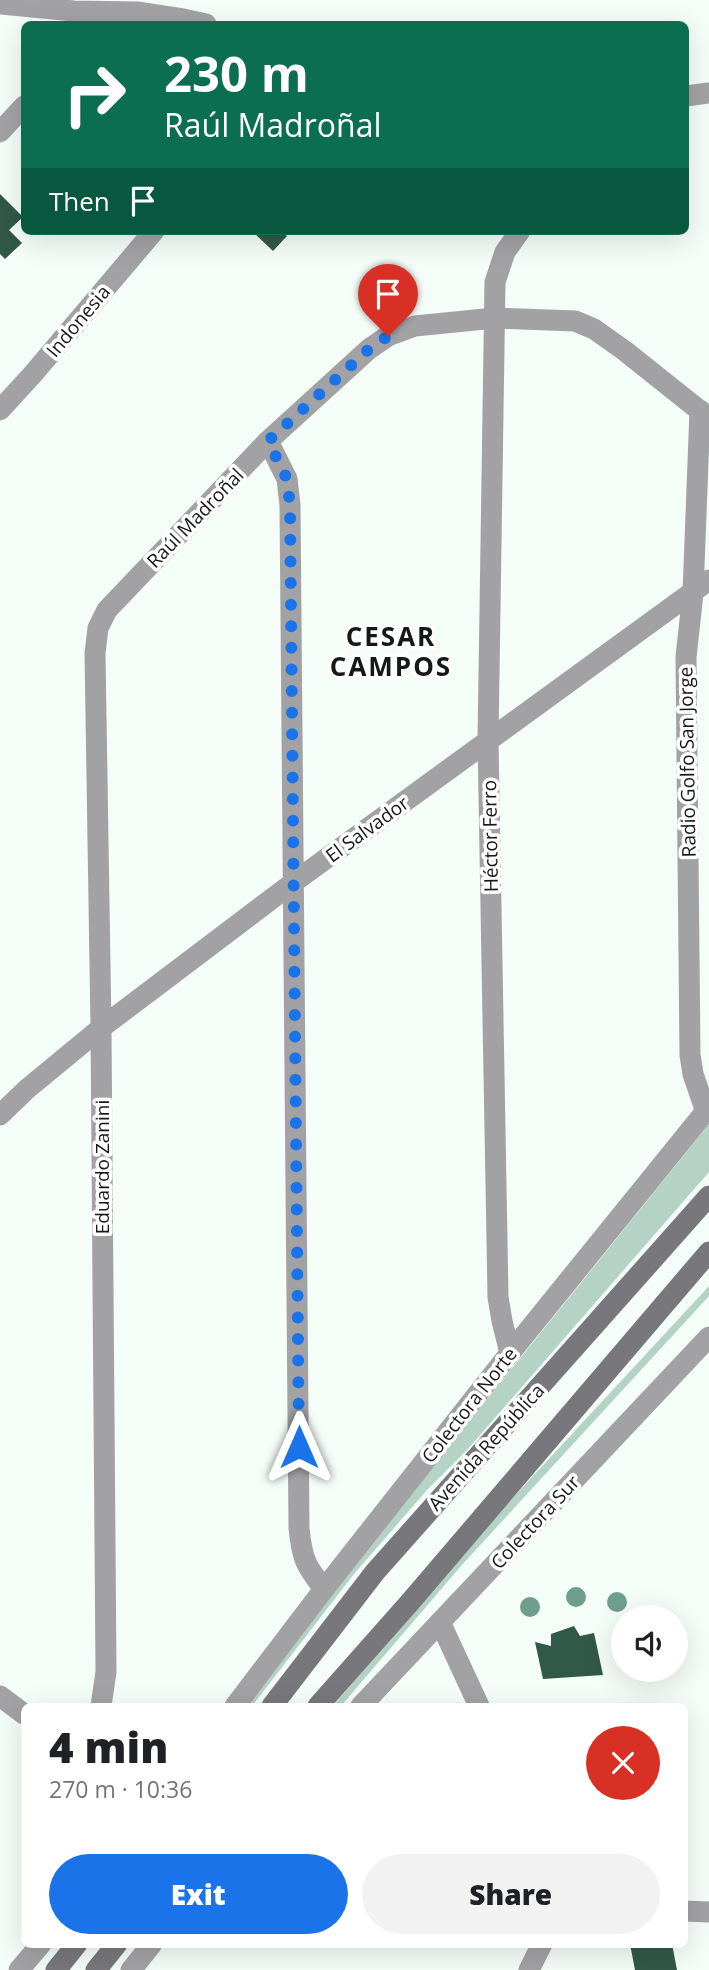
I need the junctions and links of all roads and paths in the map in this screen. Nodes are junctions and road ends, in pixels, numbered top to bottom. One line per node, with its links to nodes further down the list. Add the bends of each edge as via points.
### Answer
1 (0, 4): 2 (street)
2 (73, 18): 3 (street, via 137,12)
3 (192, 21)
4 (709, 93): 5 (street)
5 (689, 96)
6 (21, 109): 7 (street)
7 (0, 132)
8 (151, 235): 11 (street, Indonesia)
9 (517, 235): 10 (street, Héctor Ferro, via 505,252 495,282)
10 (495, 318): 12 (street, Raúl Madroñal, via 575,321 594,329); 13 (street, Raúl Madroñal, via 415,326 388,336); 16 (street, Héctor Ferro)
11 (0, 410)
12 (704, 414): 14 (street, Radio Golfo San Jorge)
13 (268, 441): 15 (street, Raúl Madroñal, via 107,610); 17 (street, via 287,479 290,505)
14 (701, 586): 16 (street, El Salvador); 19 (street, Radio Golfo San Jorge, via 687,657 690,1055)
15 (98, 628): 18 (street, Eduardo Zanini)
16 (488, 740): 17 (street, El Salvador); 24 (street, Héctor Ferro, via 498,1297)
17 (294, 882): 18 (street, El Salvador); 25 (street, via 299,1528 308,1569)
18 (101, 1028): 20 (street, El Salvador); 28 (street, Eduardo Zanini, via 106,1658)
19 (707, 1110): 24 (street, Colectora Norte)
20 (0, 1115)
21 (709, 1196): 30 (street, Avenida República, via 375,1572)
22 (709, 1252): 31 (street)
23 (709, 1337): 26 (street, Colectora Sur)
24 (510, 1353): 25 (street, Colectora Norte)
25 (324, 1589): 29 (street, Colectora Norte)
26 (440, 1622): 32 (street, Colectora Sur); 33 (street)
27 (0, 1696): 34 (street)
28 (102, 1703)
29 (237, 1703)
30 (274, 1703)
31 (321, 1703)
32 (364, 1703)
33 (478, 1703)
34 (21, 1712)
35 (688, 1911): 36 (street)
36 (709, 1912)
37 (38, 1948): 42 (street)
38 (74, 1948): 43 (street)
39 (114, 1948): 44 (street)
40 (149, 1948): 45 (street)
41 (540, 1948): 46 (street)
42 (19, 1970)
43 (56, 1970)
44 (96, 1970)
45 (131, 1970)
46 (529, 1970)

